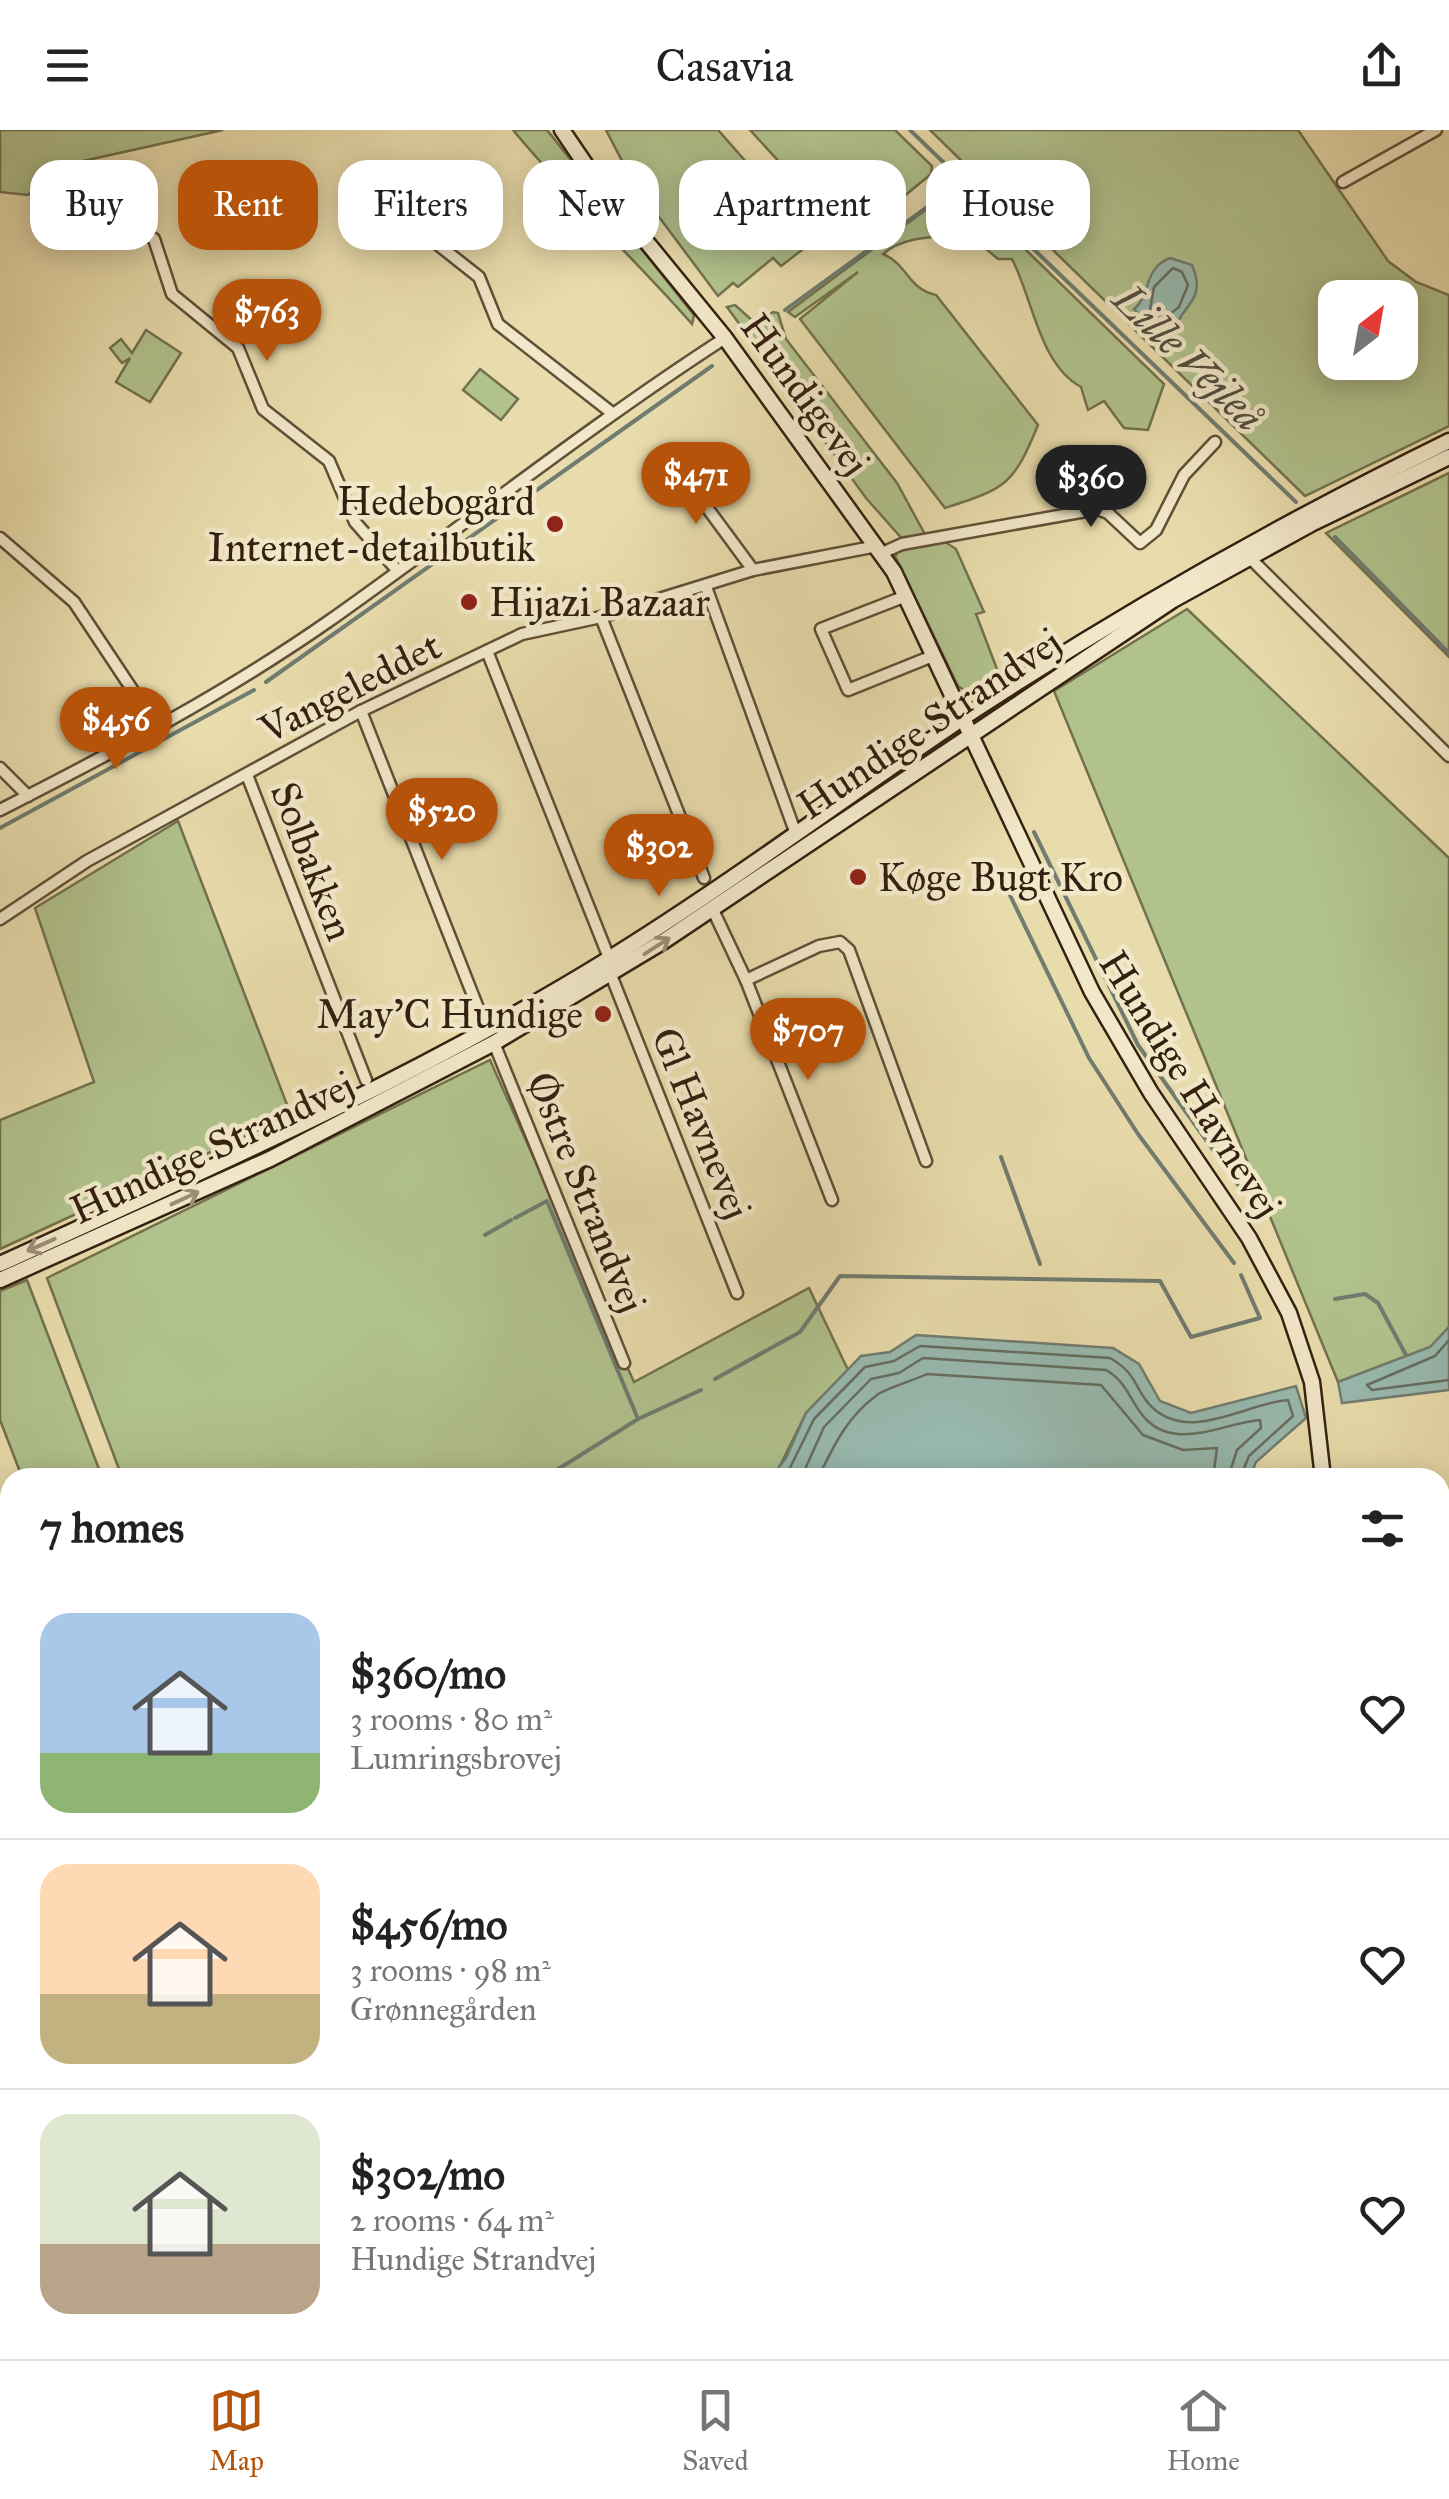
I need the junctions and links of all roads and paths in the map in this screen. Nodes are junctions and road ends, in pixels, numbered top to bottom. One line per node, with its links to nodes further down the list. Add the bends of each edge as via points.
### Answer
1 (562, 130): 6 (main road, Hundigevej)
2 (1436, 130): 3 (street)
3 (1343, 182)
4 (158, 250): 16 (street, via 172,294 238,348 263,409 329,461 355,522)
5 (445, 250): 7 (street, via 479,277 506,332)
6 (725, 338): 7 (street); 14 (main road, Hundigevej)
7 (612, 414): 16 (street)
8 (1214, 442): 14 (street, Vangeleddet, via 1184,475 1156,530 1140,543 1097,509)
9 (1449, 442): 12 (main road)
10 (1449, 457): 12 (main road)
11 (672, 460): 17 (street)
12 (1308, 519): 15 (main road, Hundige Strandvej)
13 (0, 538): 25 (street, via 74,602)
14 (879, 550): 17 (street, Vangeleddet); 19 (main road, Hundigevej)
15 (1245, 553): 24 (main road, Hundige Strandvej, via 1099,631); 26 (main road, Hundige Strandvej); 27 (street)
16 (397, 570): 25 (street)
17 (753, 570): 18 (street, Vangeleddet)
18 (706, 587): 20 (street, Vangeleddet); 32 (street)
19 (906, 596): 22 (main road, Hundigevej); 22 (street, via 821,629 832,660 848,690)
20 (601, 617): 21 (street, Vangeleddet, via 522,634); 33 (street)
21 (487, 651): 23 (street, Vangeleddet); 36 (street)
22 (935, 655): 24 (main road, Hundigevej)
23 (361, 711): 29 (street, Vangeleddet); 39 (street, Østre Strandvej)
24 (963, 718): 26 (main road, Hundige Havnevej); 32 (main road, Hundige Strandvej)
25 (157, 727): 30 (street)
26 (970, 734): 34 (main road, Hundige Strandvej); 47 (main road, Hundige Havnevej, via 1117,1038 1249,1238 1289,1313 1312,1382)
27 (1449, 756)
28 (0, 768): 30 (street)
29 (247, 775): 35 (street, Vangeleddet, via 86,862); 40 (street, Solbakken)
30 (28, 796): 31 (street)
31 (0, 810)
32 (796, 834): 36 (main road, Hundige Strandvej)
33 (704, 878)
34 (712, 908): 37 (main road, Hundige Strandvej, one-way to 34); 38 (street)
35 (0, 919)
36 (609, 958): 39 (main road, Hundige Strandvej)
37 (612, 975): 39 (main road, Hundige Strandvej); 45 (street, Gl Havnevej)
38 (746, 980): 41 (street, via 818,946 840,942 849,950); 42 (street)
39 (490, 1037): 43 (main road, Hundige Strandvej, one-way to 43); 44 (main road, Hundige Strandvej, one-way to 39, via 270,1159); 46 (street, Østre Strandvej)
40 (366, 1080)
41 (926, 1160)
42 (832, 1200)
43 (0, 1264)
44 (0, 1280)
45 (737, 1293)
46 (624, 1363)
47 (1322, 1468)

